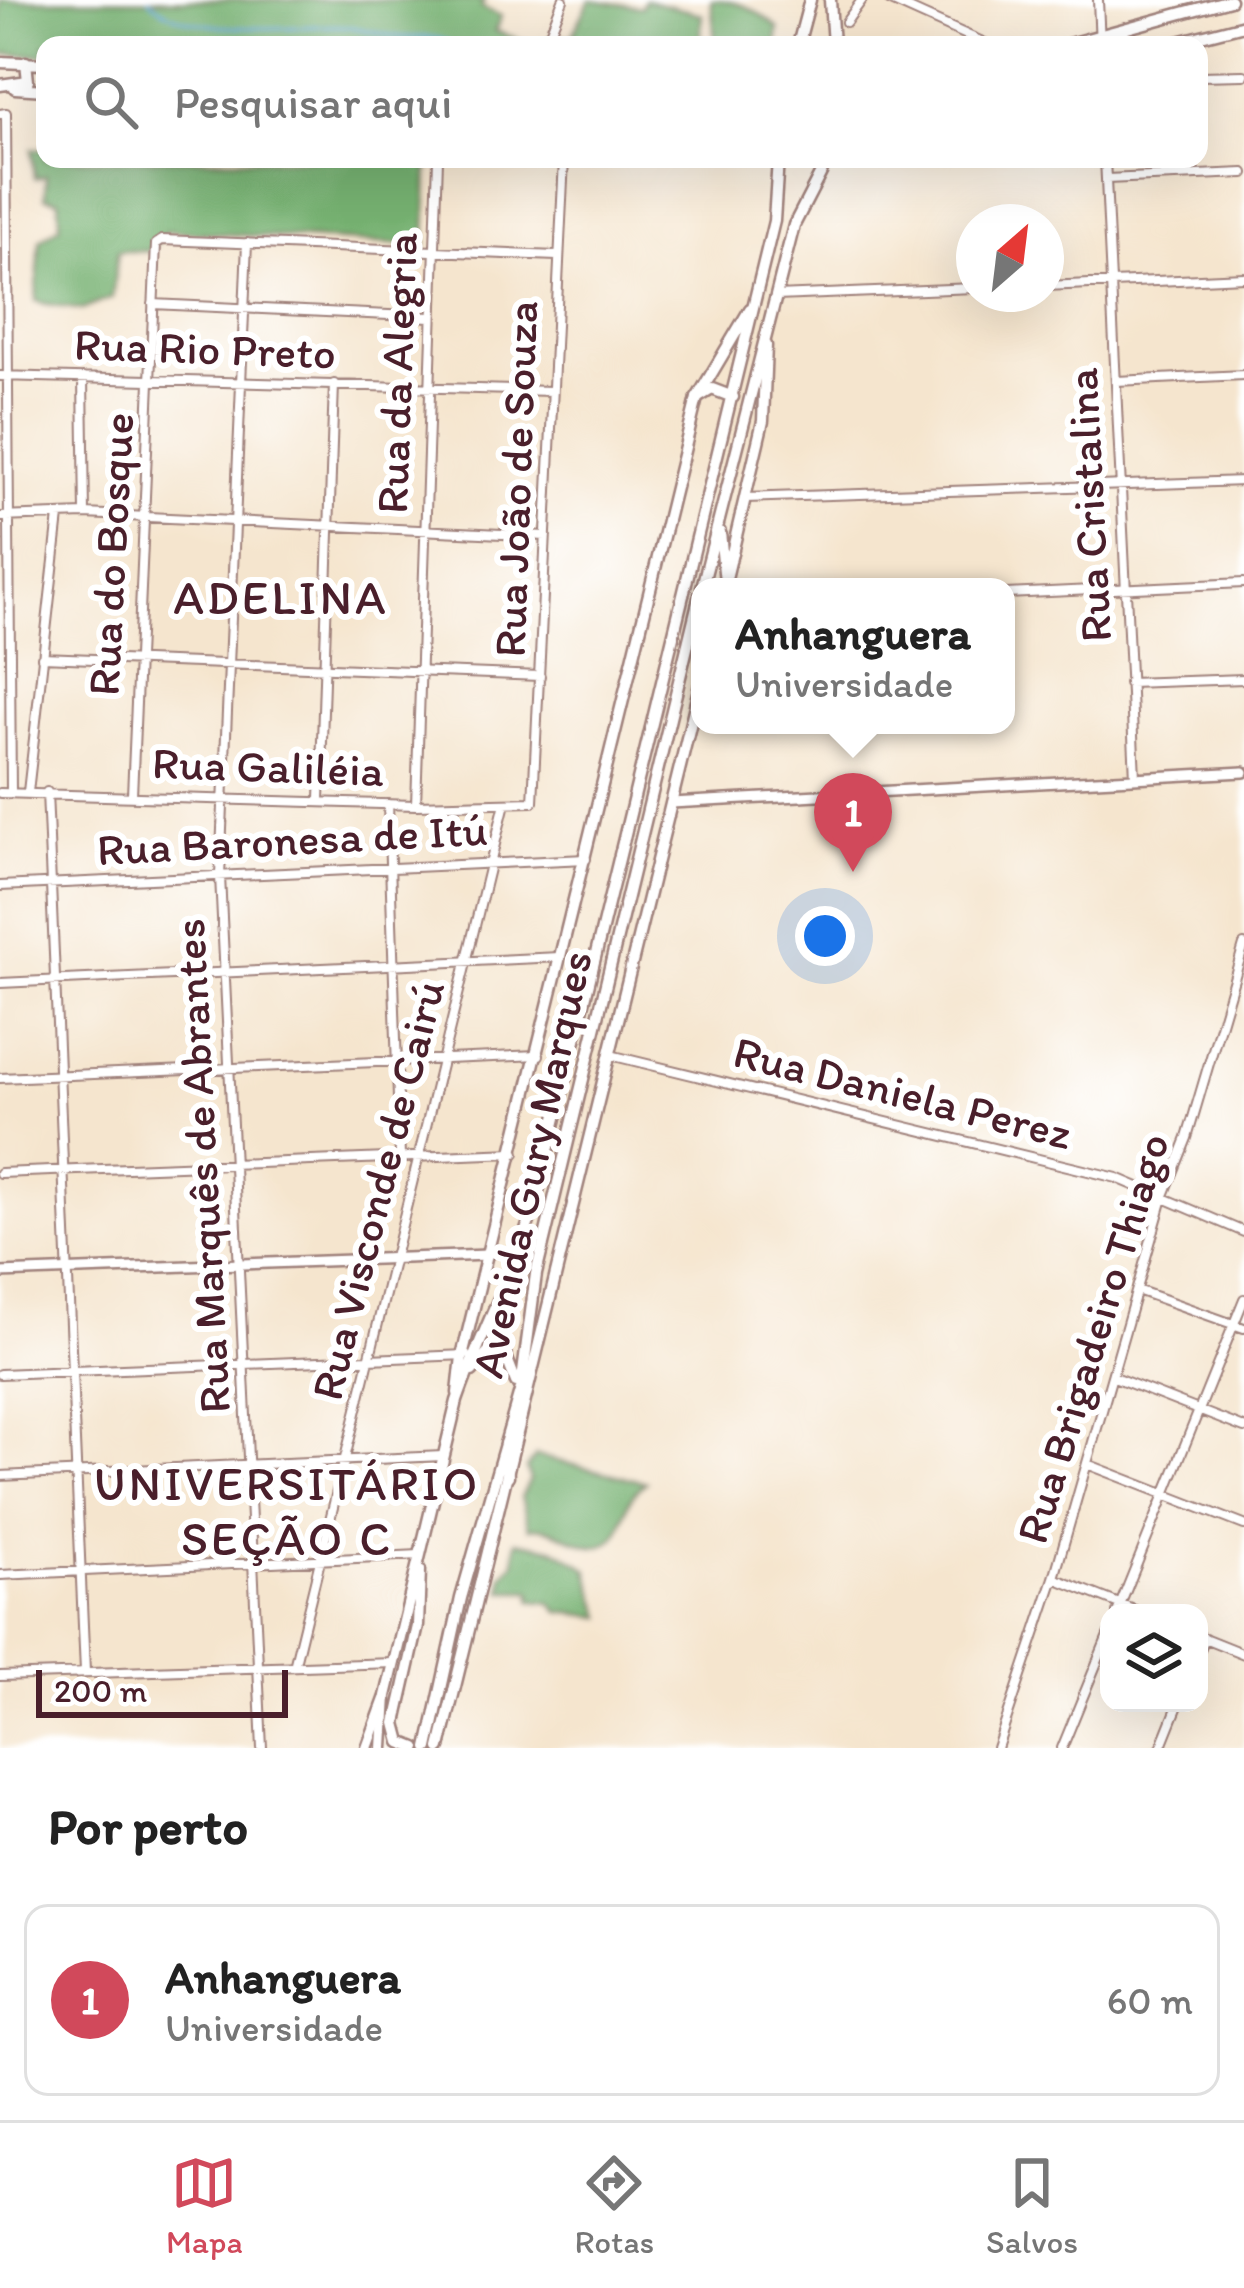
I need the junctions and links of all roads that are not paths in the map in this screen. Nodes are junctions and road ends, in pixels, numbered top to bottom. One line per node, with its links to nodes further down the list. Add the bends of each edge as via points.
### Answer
1 (562, 0): 10 (street)
2 (810, 0): 11 (main road)
3 (830, 0): 12 (main road)
4 (862, 0): 8 (street)
5 (889, 0): 13 (street)
6 (1097, 0): 14 (street)
7 (1230, 0): 15 (main road)
8 (847, 22)
9 (1244, 25): 16 (main road)
10 (548, 36)
11 (800, 36)
12 (832, 36)
13 (969, 36)
14 (1099, 36)
15 (1109, 36)
16 (1201, 36)
17 (0, 62): 18 (main road)
18 (26, 62): 19 (main road); 22 (main road, via 28,81)
19 (36, 63)
20 (1244, 75): 21 (street)
21 (1208, 76)
22 (0, 86): 23 (main road)
23 (36, 89)
24 (3, 114): 46 (street)
25 (437, 168): 33 (street, Rua da Alegria)
26 (563, 168): 34 (street, Rua João de Souza)
27 (779, 168): 40 (main road, Avenida Gury Marques)
28 (823, 168): 39 (main road, Avenida Gury Marques, via 797,215)
29 (1105, 168): 31 (street, Rua Cristalina)
30 (1244, 173): 31 (street)
31 (1106, 179): 36 (street, Rua Cristalina)
32 (247, 243): 33 (street); 41 (street, Rua do Bosque, via 156,244); 42 (street, Rua Marquês de Abrantes)
33 (433, 251): 34 (street); 43 (street, Rua da Alegria)
34 (557, 256): 53 (street, Rua João de Souza)
35 (1244, 277): 36 (street)
36 (1111, 283): 37 (street); 49 (street, Rua Cristalina)
37 (1064, 285)
38 (956, 289): 39 (street)
39 (776, 296): 44 (main road, Avenida Gury Marques)
40 (755, 302): 54 (main road, Avenida Gury Marques); 55 (main road, Avenida Gury Marques)
41 (153, 304): 42 (street); 48 (street, Rua do Bosque)
42 (245, 309): 43 (street); 50 (street, Rua Marquês de Abrantes)
43 (430, 317): 52 (street, Rua da Alegria)
44 (766, 329): 56 (main road, Avenida Gury Marques); 59 (main road, Avenida Gury Marques, via 763,421)
45 (1244, 375): 49 (street)
46 (3, 376): 47 (street, Rua Rio Preto); 63 (street)
47 (83, 377): 48 (street, Rua Rio Preto); 60 (street)
48 (151, 379): 50 (street, Rua Rio Preto); 62 (street, Rua do Bosque)
49 (1116, 381): 58 (street, Rua Cristalina)
50 (242, 382): 51 (street, Rua Rio Preto); 64 (street, Rua Marquês de Abrantes)
51 (334, 384): 52 (street, Rua Rio Preto); 66 (street)
52 (428, 387): 53 (street, Rua Rio Preto); 67 (street, Rua da Alegria)
53 (552, 391): 68 (street, Rua João de Souza)
54 (732, 395): 55 (main road, via 712,388); 56 (main road); 135 (main road, Avenida Gury Marques, via 531,1222)
55 (697, 398): 98 (main road, Avenida Gury Marques)
56 (732, 459): 65 (main road, Avenida Gury Marques)
57 (1244, 481): 58 (street)
58 (1120, 485): 59 (street); 73 (street, Rua Cristalina)
59 (746, 498): 71 (main road, Avenida Gury Marques)
60 (85, 514): 61 (street); 62 (street)
61 (59, 516): 63 (street); 76 (street)
62 (142, 516): 64 (street); 77 (street, Rua do Bosque)
63 (3, 517): 89 (street)
64 (237, 519): 66 (street); 78 (street, Rua Marquês de Abrantes)
65 (718, 520): 69 (main road, Avenida Gury Marques); 70 (main road)
66 (329, 528): 67 (street); 79 (street)
67 (423, 532): 68 (street); 80 (street, Rua da Alegria)
68 (546, 536): 81 (street, Rua João de Souza)
69 (704, 578)
70 (723, 578)
71 (726, 578)
72 (1244, 583): 73 (street)
73 (1125, 588): 74 (street); 83 (street, Rua Cristalina)
74 (1015, 594)
75 (691, 632): 142 (main road, Avenida Gury Marques, via 536,1274)
76 (43, 657): 77 (street); 87 (street)
77 (138, 660): 78 (street); 90 (street, Rua do Bosque)
78 (231, 664): 79 (street); 91 (street, Rua Marquês de Abrantes)
79 (325, 667): 80 (street); 92 (street)
80 (419, 671): 81 (street); 97 (street, Rua da Alegria)
81 (541, 676): 93 (street, Rua João de Souza)
82 (1244, 679): 83 (street)
83 (1129, 683): 86 (street, Rua Cristalina)
84 (691, 721): 94 (main road, Avenida Gury Marques)
85 (1244, 772): 86 (street)
86 (1136, 777): 94 (street)
87 (28, 792): 88 (street, Rua Galiléia); 89 (street, Rua Galiléia)
88 (47, 792): 90 (street, Rua Galiléia); 102 (street)
89 (6, 793)
90 (132, 795): 91 (street, Rua Galiléia)
91 (227, 796): 92 (street, Rua Galiléia); 101 (street, Rua Marquês de Abrantes)
92 (320, 800): 96 (street, Rua Galiléia)
93 (533, 802): 95 (street, Rua Galiléia)
94 (671, 802): 111 (main road, Avenida Gury Marques)
95 (505, 803): 97 (street, Rua Galiléia); 99 (street, Rua Visconde de Cairú)
96 (388, 804): 97 (street, Rua Galiléia); 100 (street)
97 (416, 805)
98 (587, 859): 99 (street, Rua Baronesa de Itú); 105 (main road, Avenida Gury Marques)
99 (490, 863): 100 (street, Rua Baronesa de Itú); 106 (street, Rua Visconde de Cairú)
100 (390, 868): 101 (street, Rua Baronesa de Itú); 107 (street)
101 (220, 876): 102 (street, Rua Baronesa de Itú); 108 (street, Rua Marquês de Abrantes)
102 (51, 884): 103 (street, Rua Baronesa de Itú); 109 (street)
103 (0, 886)
104 (1244, 945): 124 (street, Rua Brigadeiro Thiago)
105 (562, 956): 106 (street); 112 (main road, Avenida Gury Marques)
106 (467, 961): 107 (street); 113 (street, Rua Visconde de Cairú)
107 (393, 964): 108 (street); 114 (street)
108 (224, 972): 109 (street); 115 (street, Rua Marquês de Abrantes)
109 (54, 980): 110 (street); 116 (street)
110 (0, 982)
111 (610, 1054): 124 (street, Rua Daniela Perez, via 1117,1178); 141 (main road, Avenida Gury Marques)
112 (540, 1055): 113 (street); 118 (main road, Avenida Gury Marques)
113 (443, 1059): 114 (street); 119 (street, Rua Visconde de Cairú)
114 (397, 1061): 115 (street); 120 (street)
115 (229, 1068): 116 (street); 121 (street, Rua Marquês de Abrantes)
116 (59, 1076): 117 (street); 122 (street)
117 (0, 1078)
118 (516, 1153): 119 (street); 126 (main road, Avenida Gury Marques)
119 (419, 1156): 120 (street); 127 (street, Rua Visconde de Cairú)
120 (400, 1157): 121 (street)
121 (232, 1162): 122 (street); 128 (street, Rua Marquês de Abrantes)
122 (63, 1171): 123 (street); 129 (street)
123 (0, 1173)
124 (1163, 1198): 125 (street, Rua Daniela Perez); 131 (street, Rua Brigadeiro Thiago)
125 (1244, 1232)
126 (488, 1255): 127 (street); 135 (main road, Avenida Gury Marques)
127 (395, 1256): 128 (street); 136 (street, Rua Visconde de Cairú)
128 (238, 1263): 129 (street); 137 (street, Rua Marquês de Abrantes)
129 (67, 1270): 130 (street); 138 (street)
130 (0, 1273)
131 (1137, 1290): 133 (street); 140 (street, Rua Brigadeiro Thiago)
132 (1244, 1298): 133 (street)
133 (1239, 1326): 145 (street)
134 (490, 1350): 135 (street); 143 (main road); 144 (main road, via 510,1356)
135 (468, 1355): 136 (street); 143 (main road, Avenida Gury Marques)
136 (369, 1356): 137 (street); 149 (street, Rua Visconde de Cairú)
137 (243, 1362): 138 (street); 151 (street, Rua Marquês de Abrantes)
138 (72, 1371): 139 (street); 152 (street)
139 (0, 1374)
140 (1114, 1376): 145 (street); 150 (street, Rua Brigadeiro Thiago)
141 (531, 1377): 142 (main road); 154 (main road, Avenida Gury Marques)
142 (521, 1388): 144 (main road, Avenida Gury Marques)
143 (458, 1401): 148 (main road, Avenida Gury Marques)
144 (516, 1404): 147 (main road, Avenida Gury Marques)
145 (1198, 1411): 146 (street); 155 (street)
146 (1244, 1428)
147 (504, 1434): 154 (main road); 179 (main road, Avenida Gury Marques)
148 (445, 1456): 149 (street); 157 (main road, Avenida Gury Marques)
149 (345, 1460): 151 (street); 158 (street, Rua Visconde de Cairú)
150 (1087, 1464): 155 (street); 162 (street, Rua Brigadeiro Thiago)
151 (248, 1465): 152 (street); 159 (street, Rua Marquês de Abrantes)
152 (76, 1473): 153 (street); 160 (street)
153 (0, 1476)
154 (508, 1476): 180 (main road, Avenida Gury Marques)
155 (1164, 1494): 156 (street); 164 (street)
156 (1244, 1526)
157 (420, 1555): 158 (street); 169 (main road, Avenida Gury Marques); 178 (main road, via 418,1626 396,1723 401,1742)
158 (320, 1559): 159 (street); 168 (street, Rua Visconde de Cairú)
159 (253, 1563): 160 (street); 170 (street, Rua Marquês de Abrantes)
160 (81, 1571): 161 (street); 171 (street)
161 (0, 1575)
162 (1054, 1578): 163 (street); 181 (street, Rua Brigadeiro Thiago)
163 (1109, 1604)
164 (1121, 1604)
165 (1208, 1639): 166 (street)
166 (1244, 1654)
167 (1100, 1655): 182 (street)
168 (295, 1663): 169 (street); 170 (street)
169 (395, 1663): 173 (main road, Avenida Gury Marques)
170 (258, 1664): 171 (street); 175 (street, Rua Marquês de Abrantes)
171 (85, 1672): 172 (street)
172 (0, 1676)
173 (386, 1696): 176 (main road, Avenida Gury Marques); 177 (main road, Avenida Gury Marques)
174 (1175, 1712): 183 (street)
175 (262, 1748)
176 (367, 1748)
177 (383, 1748)
178 (416, 1748)
179 (428, 1748)
180 (440, 1748)
181 (998, 1748)
182 (1062, 1748)
183 (1161, 1748)

